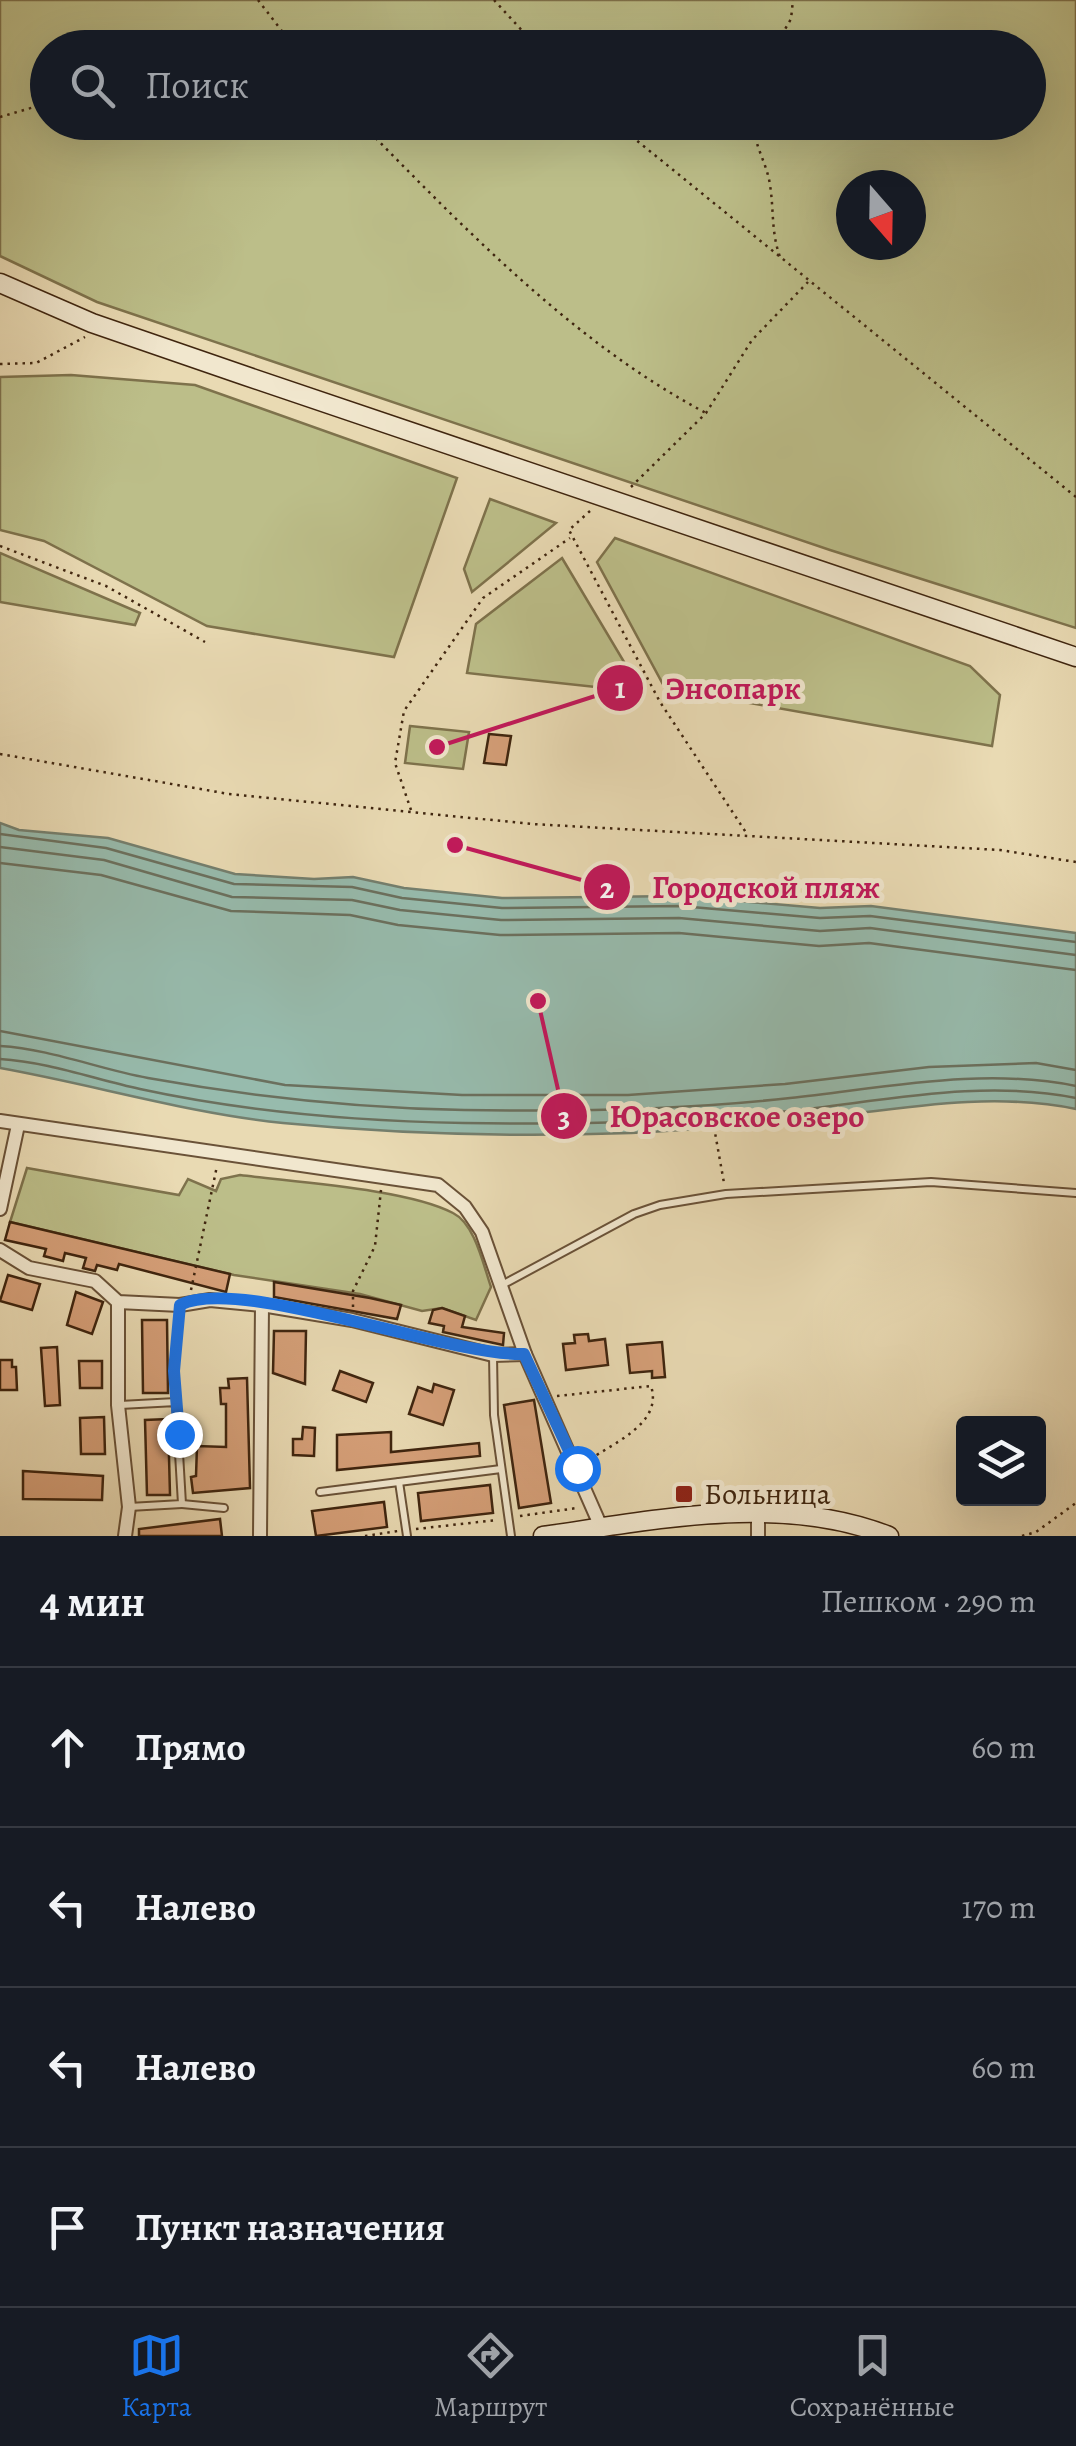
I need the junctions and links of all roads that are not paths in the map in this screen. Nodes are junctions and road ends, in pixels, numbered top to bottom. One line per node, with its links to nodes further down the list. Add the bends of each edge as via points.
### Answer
1 (0, 282): 2 (main road, via 104,327)
2 (1076, 657)
3 (0, 1121): 4 (street)
4 (18, 1125): 6 (street); 8 (street, via 429,1182 454,1196 482,1232)
5 (1076, 1193): 8 (lane, via 932,1182 726,1194 634,1214)
6 (0, 1209)
7 (0, 1250): 9 (street, via 29,1268 95,1281)
8 (500, 1285): 11 (street)
9 (118, 1302): 10 (street); 13 (street)
10 (262, 1305): 12 (street); 24 (street)
11 (524, 1354): 12 (street); 21 (street, via 593,1505)
12 (493, 1355): 14 (lane)
13 (118, 1405): 17 (lane, via 176,1402); 18 (street)
14 (501, 1469): 15 (lane); 25 (lane)
15 (399, 1482): 16 (lane); 22 (lane)
16 (320, 1492)
17 (182, 1504): 18 (lane); 19 (lane)
18 (129, 1507): 23 (street)
19 (224, 1508)
20 (758, 1513): 21 (main road); 27 (street); 28 (main road, via 839,1520)
21 (591, 1531): 26 (main road)
22 (407, 1533)
23 (125, 1536)
24 (260, 1536)
25 (511, 1536)
26 (542, 1536)
27 (758, 1536)
28 (890, 1536)

